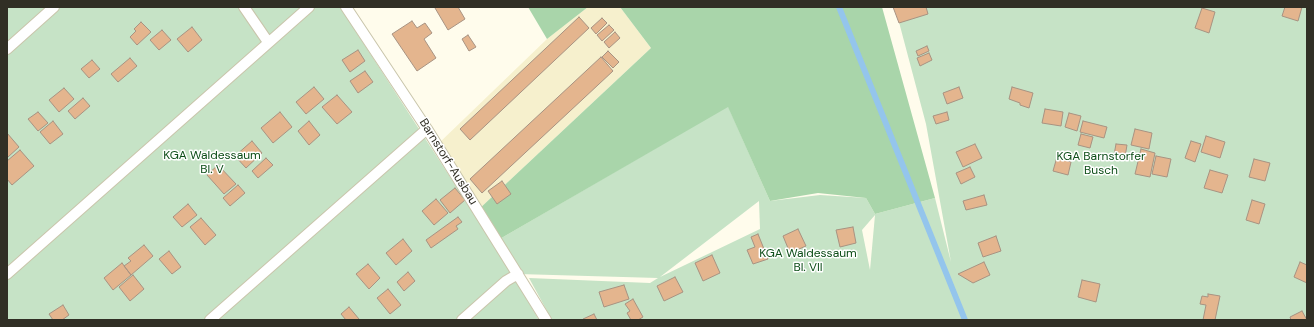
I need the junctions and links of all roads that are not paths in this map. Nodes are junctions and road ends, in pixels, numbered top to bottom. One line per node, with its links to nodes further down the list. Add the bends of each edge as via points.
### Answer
1 (54, 7): 6 (lane)
2 (244, 7): 5 (lane)
3 (309, 7): 5 (lane)
4 (346, 7): 7 (lane, Barnstorf-Ausbau)
5 (268, 42): 8 (lane)
6 (7, 49)
7 (427, 129): 9 (lane, Barnstorf-Ausbau); 10 (lane)
8 (7, 274)
9 (518, 274): 11 (lane, via 506,281); 12 (lane, Barnstorf-Ausbau)
10 (210, 320)
11 (462, 320)
12 (546, 320)

